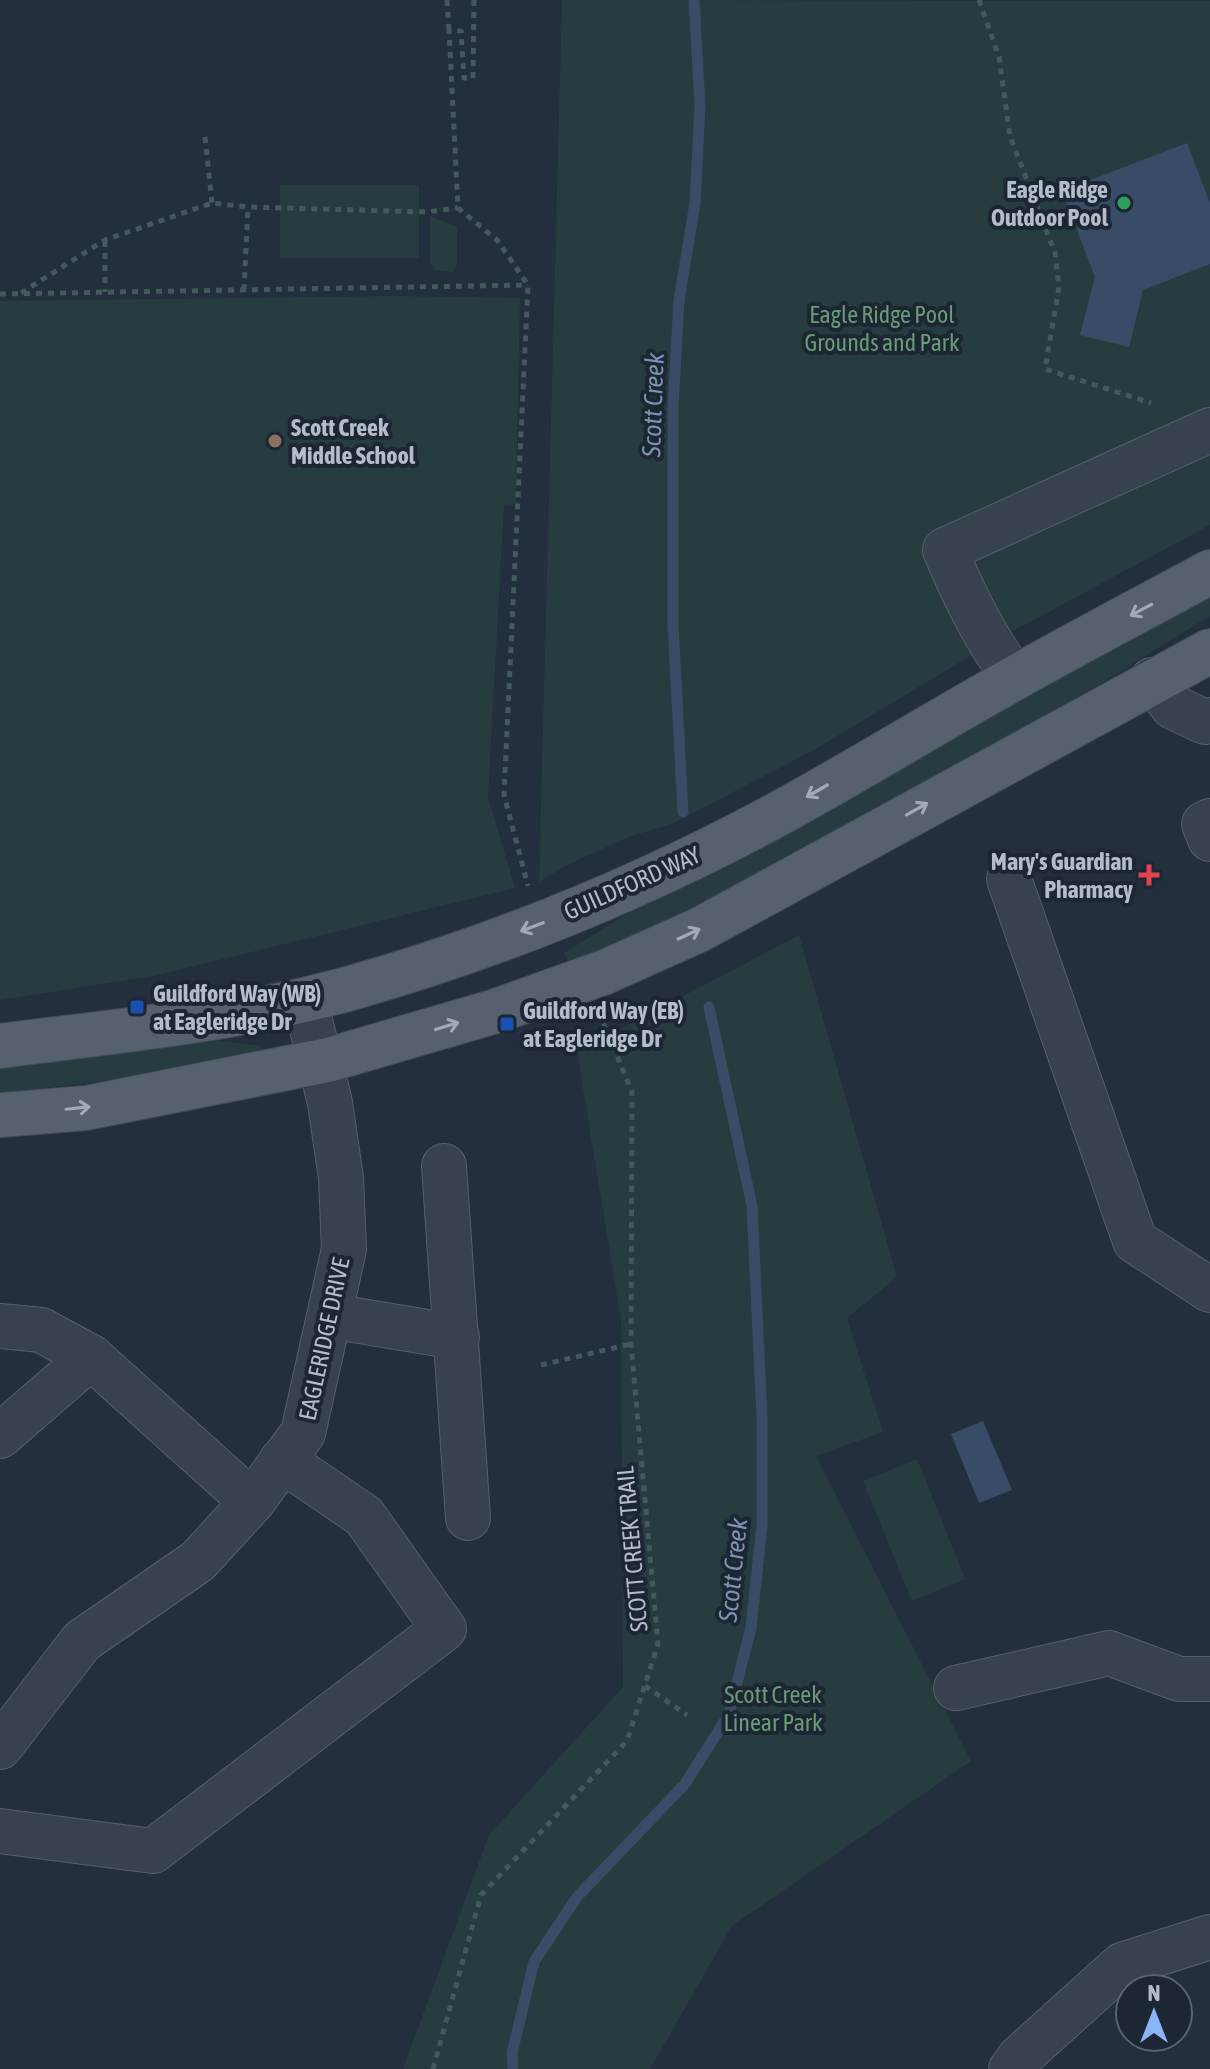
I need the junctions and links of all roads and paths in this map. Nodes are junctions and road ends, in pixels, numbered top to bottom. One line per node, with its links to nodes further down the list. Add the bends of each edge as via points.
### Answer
1 (447, 0): 4 (path)
2 (474, 0): 4 (path, via 473,78 464,78 461,31)
3 (979, 0): 15 (path, via 999,57 1010,136 1055,253 1059,287 1045,369)
4 (449, 30): 8 (path)
5 (205, 137): 6 (path)
6 (212, 203): 7 (path); 9 (path)
7 (248, 207): 8 (path, via 426,212); 11 (path)
8 (458, 208): 10 (path, via 497,240)
9 (105, 240): 12 (path); 14 (path)
10 (528, 285): 11 (path); 25 (path, via 504,795)
11 (244, 290): 12 (path)
12 (105, 292): 14 (path)
13 (0, 294): 14 (path)
14 (20, 294)
15 (1151, 403)
16 (1210, 430): 19 (street, via 945,550 994,650)
17 (1210, 572): 19 (main road, GUILDFORD WAY, one-way to 19)
18 (1210, 651): 20 (main road)
19 (1015, 678): 26 (main road, GUILDFORD WAY, one-way to 26, via 778,814 659,874 486,944)
20 (1152, 680): 21 (street, via 1173,707); 29 (main road, one-way to 20, via 496,1011 605,972 699,930)
21 (1210, 720)
22 (1210, 821): 23 (street, via 1204,824)
23 (1210, 839)
24 (1009, 879): 32 (street, via 1135,1241)
25 (529, 890)
26 (305, 1000): 28 (main road, GUILDFORD WAY, via 149,1028); 29 (street, EAGLERIDGE DRIVE)
27 (599, 1012): 36 (path, SCOTT CREEK TRAIL, via 632,1092)
28 (0, 1046)
29 (322, 1061): 30 (main road, one-way to 29, via 86,1108); 33 (street, EAGLERIDGE DRIVE, via 341,1178 344,1249)
30 (0, 1115)
31 (444, 1166): 35 (street)
32 (1210, 1290)
33 (330, 1316): 35 (street); 40 (street, EAGLERIDGE DRIVE, via 303,1433)
34 (0, 1326): 37 (street, via 41,1330)
35 (457, 1337): 42 (street)
36 (631, 1344): 38 (path); 44 (path, SCOTT CREEK TRAIL, via 658,1644)
37 (91, 1357): 39 (street); 41 (street)
38 (541, 1365)
39 (0, 1436)
40 (282, 1460): 41 (street, EAGLERIDGE DRIVE); 48 (street, via 364,1516 444,1629 153,1851)
41 (252, 1502): 47 (street, EAGLERIDGE DRIVE, via 198,1561 82,1641)
42 (468, 1518)
43 (1210, 1679): 45 (street, via 1179,1679 1109,1653)
44 (645, 1686): 46 (path); 50 (path, SCOTT CREEK TRAIL, via 627,1741 481,1895)
45 (956, 1688)
46 (687, 1715)
47 (0, 1747)
48 (0, 1831)
49 (1210, 1937): 51 (street, via 1122,1965)
50 (433, 2069)
51 (1011, 2069)

